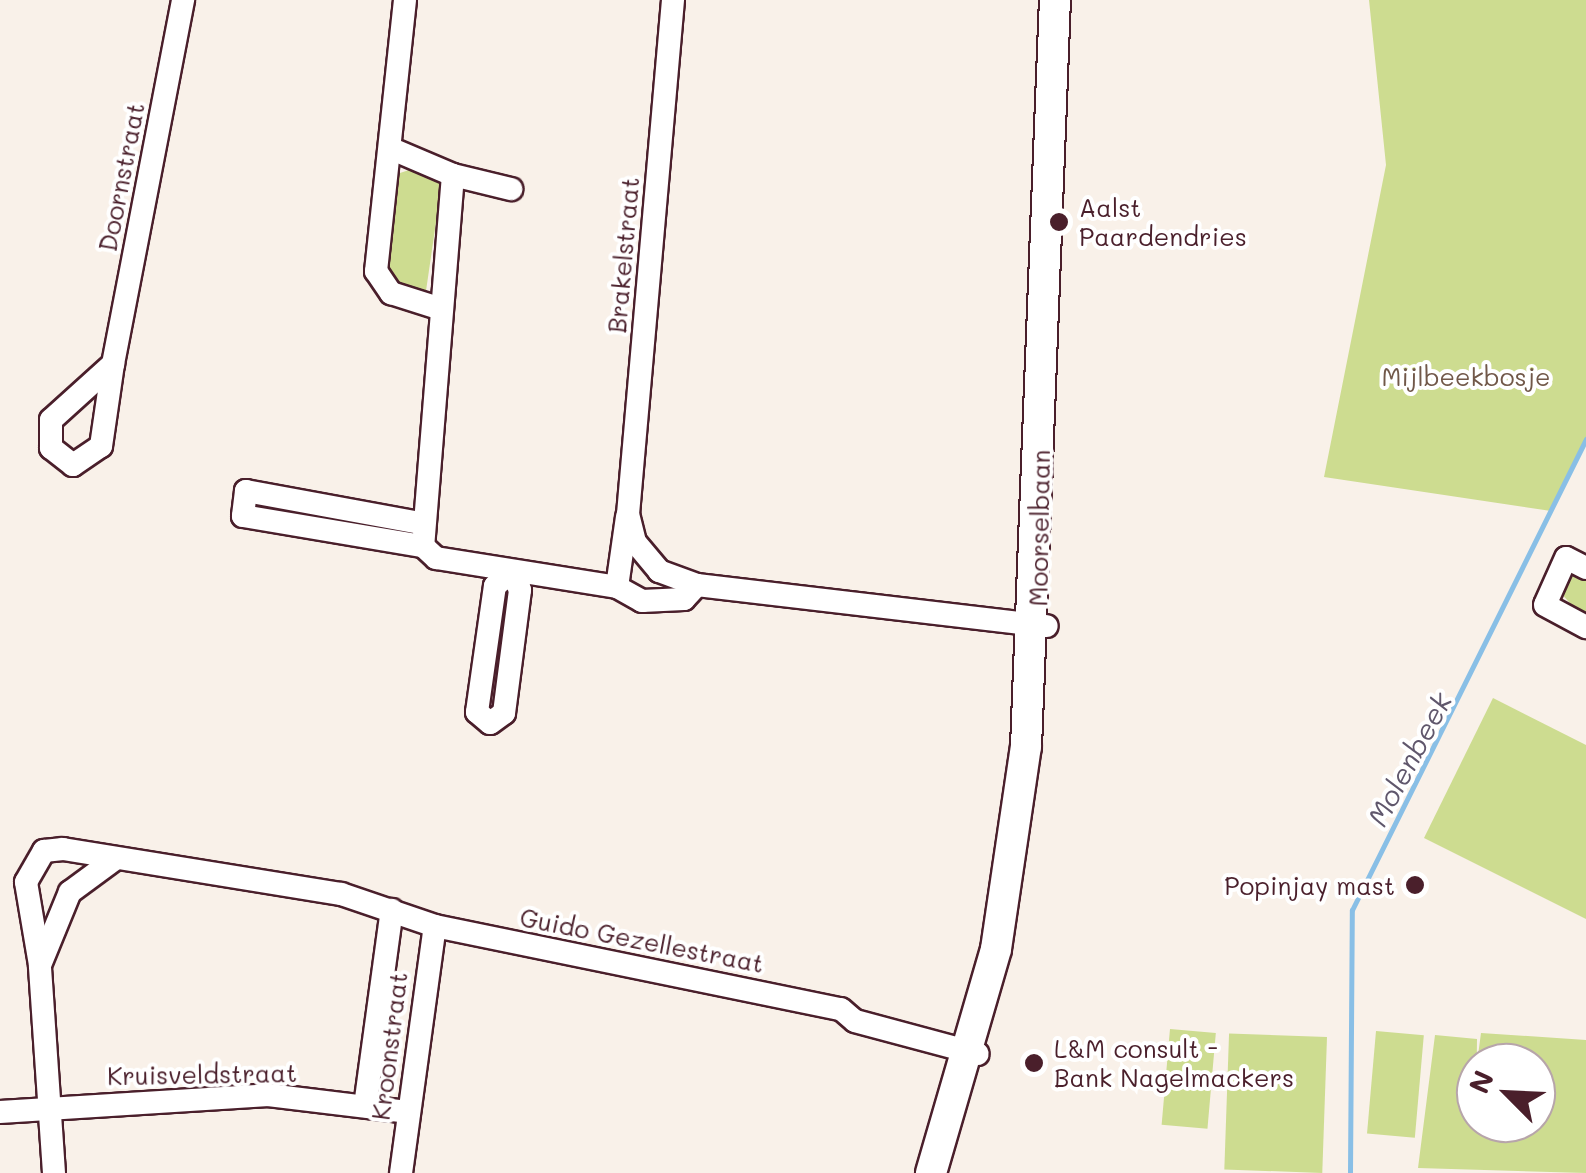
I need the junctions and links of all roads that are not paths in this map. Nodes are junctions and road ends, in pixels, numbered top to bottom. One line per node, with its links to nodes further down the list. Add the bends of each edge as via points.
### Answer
1 (183, 0): 9 (street, Doornstraat)
2 (405, 0): 5 (street)
3 (673, 0): 10 (street, Brakelstraat)
4 (1055, 0): 16 (main road, Moorselbaan)
5 (392, 149): 6 (street); 8 (street, via 380,286)
6 (454, 175): 7 (street); 8 (street)
7 (511, 189)
8 (441, 310): 11 (street)
9 (113, 364)
10 (628, 514): 14 (street, Brakelstraat, via 646,560); 15 (street, Brakelstraat)
11 (422, 535): 11 (street, via 246,491 243,516); 13 (street, via 436,558)
12 (1586, 568): 17 (street, via 1566,558 1545,605)
13 (511, 572): 13 (street, via 495,586 477,712 490,723 506,696 520,590); 15 (street)
14 (697, 585): 15 (street, Brakelstraat, via 665,604); 16 (street, Brakelstraat)
15 (617, 587)
16 (1042, 625): 22 (main road, Moorselbaan, via 1010,876)
17 (1586, 627)
18 (115, 859): 19 (street, Guido Gezellestraat, via 256,876); 21 (street, via 70,892); 21 (street, Guido Gezellestraat, via 63,849 36,860 24,894)
19 (392, 910): 20 (street, Guido Gezellestraat); 24 (street, Kroonstraat)
20 (435, 926): 22 (street, Guido Gezellestraat, via 841,1009 855,1021); 26 (street, Kroonstraat)
21 (40, 965): 23 (street, Guido Gezellestraat)
22 (974, 1053): 27 (main road, Moorselbaan)
23 (55, 1105): 24 (street, Kruisveldstraat, via 268,1095); 25 (street, Kruisveldstraat); 28 (street, Guido Gezellestraat)
24 (365, 1106): 26 (street, Kruisveldstraat)
25 (0, 1112)
26 (409, 1112): 29 (street, Kroonstraat)
27 (947, 1112): 30 (main road, Moorselbaan); 31 (main road, Moorselbaan)
28 (54, 1173)
29 (401, 1173)
30 (913, 1173)
31 (931, 1173)

